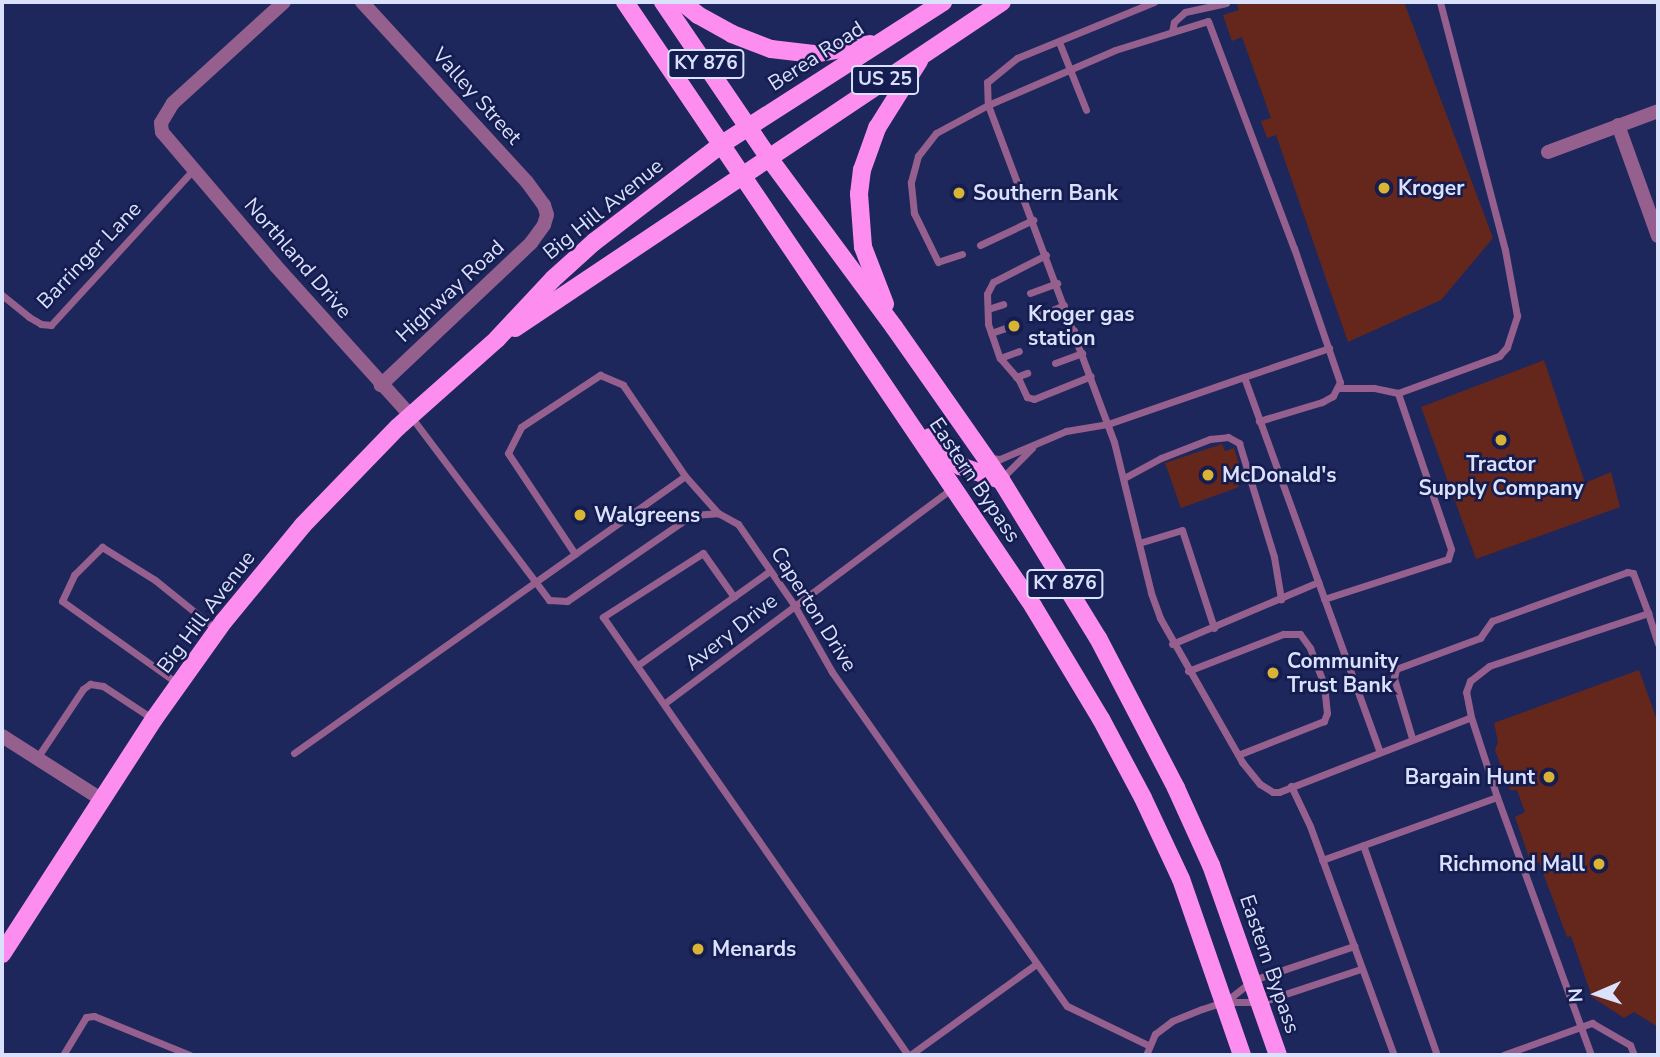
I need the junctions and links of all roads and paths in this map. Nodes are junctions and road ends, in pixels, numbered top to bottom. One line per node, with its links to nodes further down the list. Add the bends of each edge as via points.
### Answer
1 (284, 2): 24 (street, Northland Drive, via 165,112 161,123 167,140)
2 (362, 2): 27 (street, Valley Street, via 537,194 544,205)
3 (625, 2): 21 (main road, Eastern Bypass)
4 (663, 2): 20 (main road, Eastern Bypass / KY 876)
5 (682, 2): 12 (main road, via 732,34 771,49 814,54)
6 (943, 2): 12 (main road, Berea Road / US 25)
7 (1002, 2): 14 (main road, US 25)
8 (1154, 2): 13 (lane)
9 (1226, 2): 11 (lane, via 1185,12 1174,22)
10 (1440, 2): 57 (lane, via 1505,250 1517,316 1507,347 1499,356)
11 (1172, 32): 15 (lane); 45 (lane, via 1208,21)
12 (880, 42): 20 (main road, Berea Road)
13 (1059, 42): 15 (lane); 16 (lane, via 1017,58 987,82)
14 (923, 54): 23 (main road, US 25); 39 (main road, via 877,128 859,194 863,247)
15 (1071, 69): 16 (lane); 17 (lane)
16 (988, 105): 26 (lane); 30 (lane, via 936,133 918,156 911,182 914,213 938,262)
17 (1086, 110)
18 (1658, 111): 19 (street)
19 (1618, 125): 22 (street); 28 (street)
20 (748, 127): 21 (main road, Big Hill Avenue); 23 (main road, Eastern Bypass / KY 876)
21 (722, 144): 25 (main road, Eastern Bypass); 43 (main road, Big Hill Avenue, via 594,242)
22 (1548, 152)
23 (769, 158): 25 (main road, US 25); 39 (main road, Eastern Bypass / KY 876)
24 (193, 170): 34 (lane, Barringer Lane, via 51,325 29,317); 55 (street, Northland Drive)
25 (743, 174): 43 (main road, Big Hill Avenue, via 565,298); 54 (main road, Eastern Bypass / KY 876)
26 (1033, 220): 29 (lane); 31 (lane)
27 (544, 225): 55 (street, Highway Road, via 531,243)
28 (1658, 236)
29 (981, 245)
30 (962, 254)
31 (1046, 255): 32 (lane); 37 (lane, via 993,282 987,294)
32 (1056, 283): 33 (lane); 36 (lane)
33 (1030, 293)
34 (2, 295)
35 (1003, 304): 37 (lane)
36 (1065, 305): 38 (lane); 41 (lane)
37 (988, 309): 42 (lane)
38 (1037, 316)
39 (894, 327): 62 (main road, Eastern Bypass / KY 876)
40 (1008, 327): 42 (lane)
41 (1074, 330): 44 (lane); 47 (lane)
42 (991, 333): 48 (lane)
43 (497, 339): 58 (main road, Big Hill Avenue)
44 (1046, 341)
45 (1329, 348): 53 (lane); 56 (lane)
46 (1019, 351): 48 (lane)
47 (1082, 353): 49 (lane); 51 (lane)
48 (1000, 358): 52 (lane)
49 (1055, 363)
50 (1027, 373): 52 (lane)
51 (1091, 376): 52 (lane, via 1034,399 1027,397); 60 (lane)
52 (1016, 377)
53 (1244, 377): 59 (lane); 60 (lane)
54 (880, 379): 65 (main road, via 946,455 971,472); 66 (main road, Eastern Bypass / KY 876)
55 (382, 385): 58 (street, Northland Drive)
56 (1339, 388): 57 (lane); 59 (lane, via 1322,401)
57 (1398, 393): 75 (lane, via 1451,549 1448,559)
58 (411, 416): 71 (lane); 79 (main road, Big Hill Avenue, via 303,524)
59 (1259, 421): 72 (lane)
60 (1108, 424): 61 (lane, via 1066,431); 64 (lane)
61 (1035, 446): 62 (lane, via 1000,459); 65 (lane)
62 (986, 458): 65 (main road, Eastern Bypass / KY 876)
63 (685, 476): 67 (lane, Caperton Drive); 69 (lane); 69 (lane, Caperton Drive, via 623,385 600,375 521,428 508,453)
64 (1124, 478): 68 (lane); 74 (lane, via 1161,458 1222,437 1239,443 1275,557)
65 (1001, 480): 103 (main road, Eastern Bypass / KY 876, via 1098,638 1176,788 1211,865)
66 (953, 487): 76 (lane, Avery Drive); 104 (main road, Eastern Bypass / KY 876, via 1033,606 1143,798 1181,879)
67 (718, 513): 70 (lane, Caperton Drive, via 738,524); 71 (lane, via 692,514 567,601 549,600)
68 (1139, 543): 78 (lane, via 1182,530); 81 (lane, via 1151,593)
69 (575, 554): 71 (lane)
70 (770, 571): 73 (lane); 76 (lane, Caperton Drive)
71 (534, 582): 91 (lane)
72 (1318, 582): 74 (lane); 75 (lane)
73 (734, 597): 82 (lane); 82 (lane, via 703,553 603,617)
74 (1281, 599): 78 (lane)
75 (1324, 599): 90 (lane)
76 (794, 605): 85 (lane, Avery Drive); 101 (lane, Caperton Drive, via 832,672)
77 (1648, 613): 80 (lane); 86 (lane, via 1489,666 1470,681 1466,692); 89 (lane, via 1633,573 1627,572 1492,621 1480,638 1396,668 1394,678)
78 (1214, 628): 81 (lane)
79 (218, 630): 84 (main road, Big Hill Avenue); 84 (lane, via 155,580 102,547 74,575 62,601)
80 (1658, 643)
81 (1172, 644): 83 (lane)
82 (638, 664): 85 (lane)
83 (1188, 671): 92 (lane); 92 (lane, via 1283,634 1300,634 1310,648 1324,685 1324,721)
84 (179, 684): 87 (main road, Big Hill Avenue)
85 (665, 703): 110 (lane)
86 (1471, 716): 89 (lane); 95 (lane)
87 (154, 719): 93 (lane, via 96,683 83,689); 96 (main road, Big Hill Avenue)
88 (2, 737): 93 (street)
89 (1412, 738): 90 (lane)
90 (1379, 750): 94 (lane)
91 (294, 753)
92 (1238, 755): 94 (lane, via 1266,789 1279,792)
93 (37, 758): 96 (street)
94 (1291, 786): 98 (lane)
95 (1497, 797): 97 (lane); 106 (lane)
96 (101, 799): 100 (main road, Big Hill Avenue)
97 (1363, 845): 98 (lane); 115 (lane)
98 (1322, 860): 99 (lane)
99 (1354, 946): 102 (lane); 103 (lane)
100 (2, 954)
101 (1036, 964): 107 (lane, Caperton Drive, via 1067,1006); 110 (lane)
102 (1361, 969): 105 (lane); 114 (lane)
103 (1253, 981): 104 (lane); 105 (main road, Eastern Bypass / KY 876)
104 (1224, 1002): 105 (lane); 107 (lane, via 1172,1021); 112 (main road, Eastern Bypass / KY 876)
105 (1261, 1002): 113 (main road, Eastern Bypass / KY 876)
106 (1582, 1026): 116 (lane); 117 (lane); 118 (lane, via 1592,1023 1630,1045)
107 (1148, 1045): 111 (lane)
108 (63, 1055): 109 (lane, via 86,1017 94,1016)
109 (190, 1055)
110 (909, 1055)
111 (1146, 1055)
112 (1242, 1055)
113 (1278, 1055)
114 (1394, 1055)
115 (1437, 1055)
116 (1503, 1055)
117 (1591, 1055)
118 (1634, 1055)

